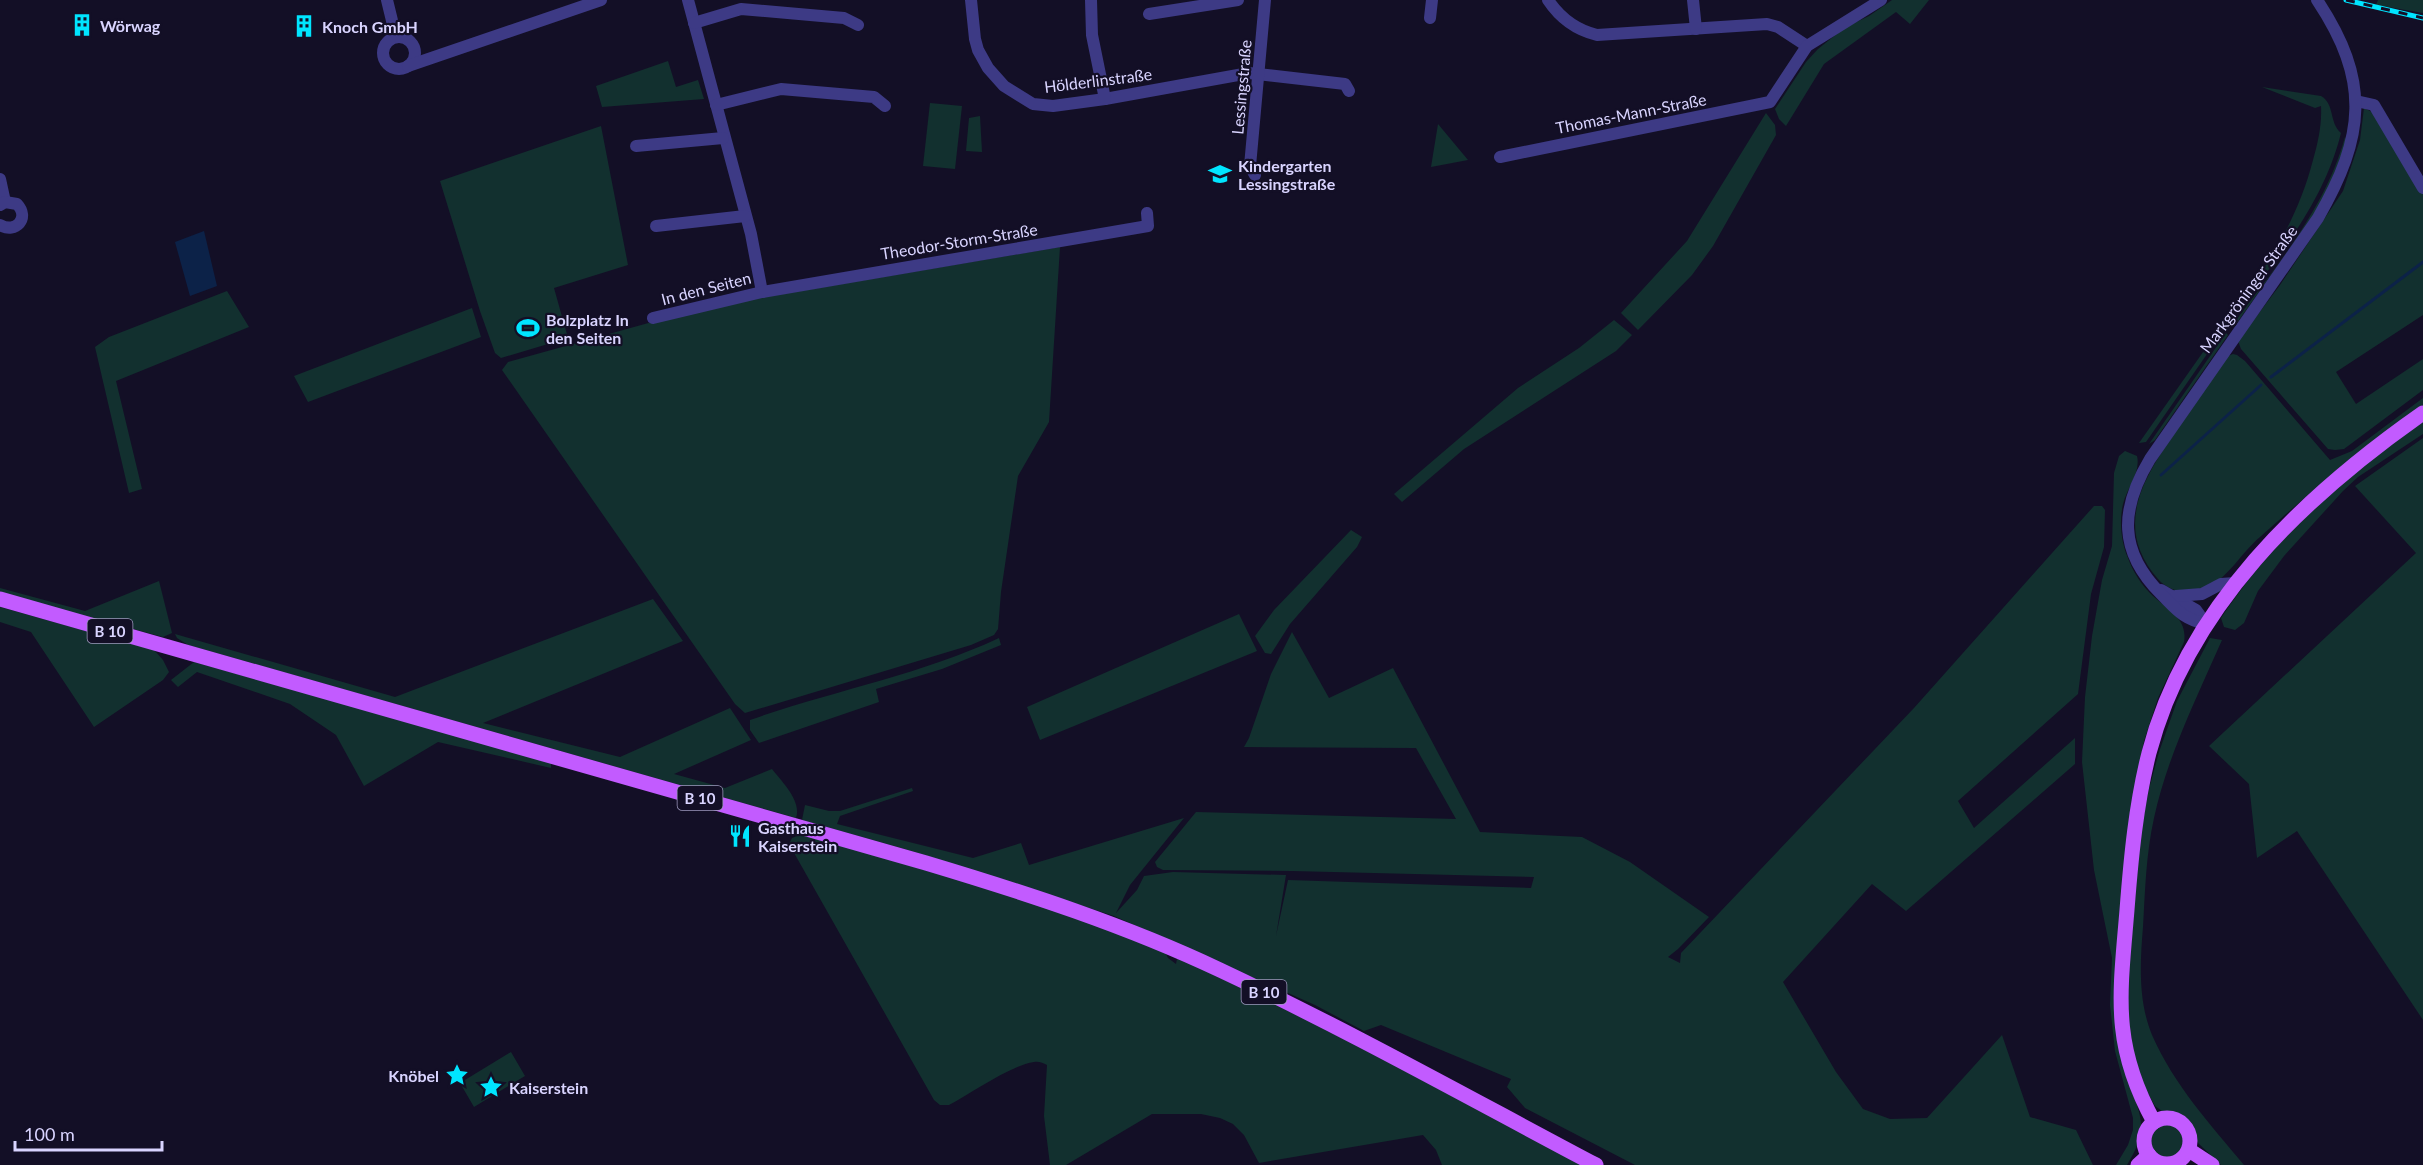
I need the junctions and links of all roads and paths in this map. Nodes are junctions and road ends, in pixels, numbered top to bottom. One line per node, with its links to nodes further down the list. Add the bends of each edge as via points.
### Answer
1 (387, 0): 18 (street)
2 (601, 0): 20 (street)
3 (688, 0): 15 (street, In den Seiten)
4 (971, 0): 23 (street, Hölderlinstraße, via 978,50 1004,86 1033,104 1053,106)
5 (1091, 0): 23 (street, via 1092,35)
6 (1238, 0): 13 (street)
7 (1265, 0): 21 (street, Lessingstraße)
8 (1432, 0): 14 (street)
9 (1548, 0): 17 (street, via 1575,27 1597,34)
10 (1693, 0): 17 (street)
11 (1881, 0): 19 (street)
12 (2317, 0): 24 (street, Markgröninger Straße, via 2341,40)
13 (1149, 14)
14 (1430, 18)
15 (694, 23): 16 (street, via 741,9 844,18); 25 (street, In den Seiten)
16 (858, 25)
17 (1696, 29): 19 (street, via 1771,24)
18 (396, 37): 20 (street, via 409,40 413,46 413,59); 20 (street, via 385,45 384,58 393,68)
19 (1807, 46): 29 (street, Thomas-Mann-Straße, via 1770,102)
20 (408, 66)
21 (1259, 74): 22 (street, Hölderlinstraße, via 1345,84); 23 (street, Hölderlinstraße); 30 (street, Lessingstraße, via 1250,166)
22 (1349, 91)
23 (1106, 99)
24 (2356, 101): 32 (street, via 2373,105); 42 (street, Markgröninger Straße, via 2349,154 2318,219 2189,401 2134,489 2128,516 2130,543 2137,564)
25 (716, 105): 26 (street, via 781,89 874,98); 27 (street, In den Seiten)
26 (885, 106)
27 (723, 138): 28 (street); 35 (street, In den Seiten)
28 (636, 146)
29 (1500, 157)
30 (1255, 175)
31 (0, 179): 33 (street)
32 (2423, 188)
33 (2, 204): 36 (street, via 17,204 22,220 14,228)
34 (1147, 213): 38 (street, Theodor-Storm-Straße, via 1148,226)
35 (745, 216): 37 (street); 38 (street, In den Seiten)
36 (0, 225)
37 (656, 226)
38 (762, 292): 39 (street, In den Seiten)
39 (652, 318)
40 (2423, 413): 41 (main road, via 2325,489)
41 (2235, 583): 43 (street, via 2221,584 2202,594); 45 (main road)
42 (2152, 585): 43 (street); 45 (street, Markgröninger Straße, via 2188,620)
43 (2175, 596): 45 (street, via 2196,610)
44 (0, 599): 49 (main road, B 10, via 926,863 1066,907 1220,969)
45 (2206, 624): 46 (main road, via 2168,701 2150,752 2129,877 2120,1017 2131,1075)
46 (2154, 1122): 47 (main road, via 2171,1118 2182,1123 2190,1138); 48 (main road, via 2146,1131)
47 (2188, 1150): 48 (main road, via 2178,1161 2167,1164); 50 (main road)
48 (2144, 1160)
49 (1596, 1165)
50 (2212, 1165)

